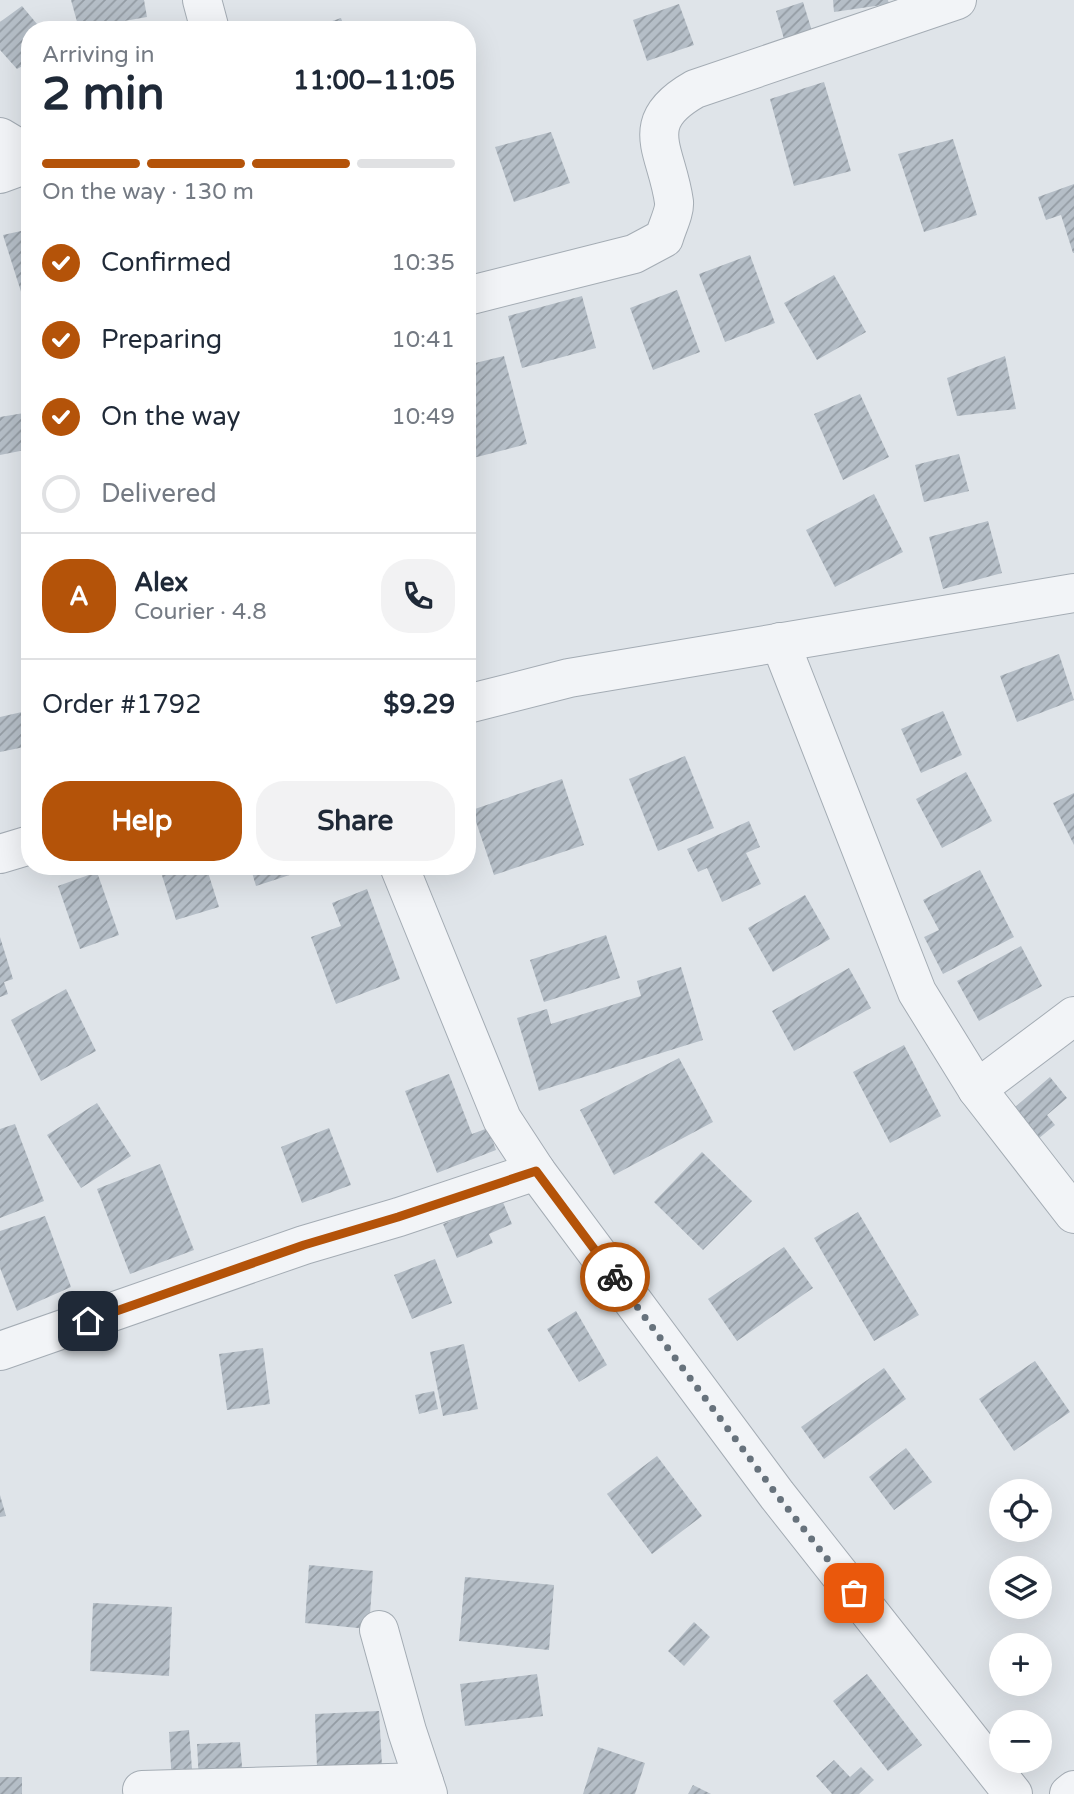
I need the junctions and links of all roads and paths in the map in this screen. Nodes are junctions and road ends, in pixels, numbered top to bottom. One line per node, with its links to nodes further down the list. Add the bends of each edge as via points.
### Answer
1 (202, 0): 3 (street)
2 (957, 0): 8 (street, via 695,89 675,101 662,118 659,139 674,205 664,238 634,254)
3 (208, 21)
4 (0, 137): 5 (street)
5 (21, 150)
6 (21, 166): 7 (street)
7 (0, 174)
8 (476, 294)
9 (1074, 593): 10 (street)
10 (780, 642): 11 (street, via 569,678); 16 (street, via 917,992)
11 (476, 702)
12 (21, 848): 13 (street)
13 (0, 854)
14 (403, 875): 17 (street, via 502,1119)
15 (1074, 1017): 16 (street)
16 (977, 1089): 18 (street)
17 (536, 1171): 19 (street, via 304,1245); 24 (street, via 777,1495)
18 (1074, 1214)
19 (0, 1351)
20 (379, 1630): 21 (street)
21 (426, 1788): 22 (street)
22 (142, 1790)
23 (1074, 1790): 25 (street)
24 (1013, 1794)
25 (1069, 1794)

